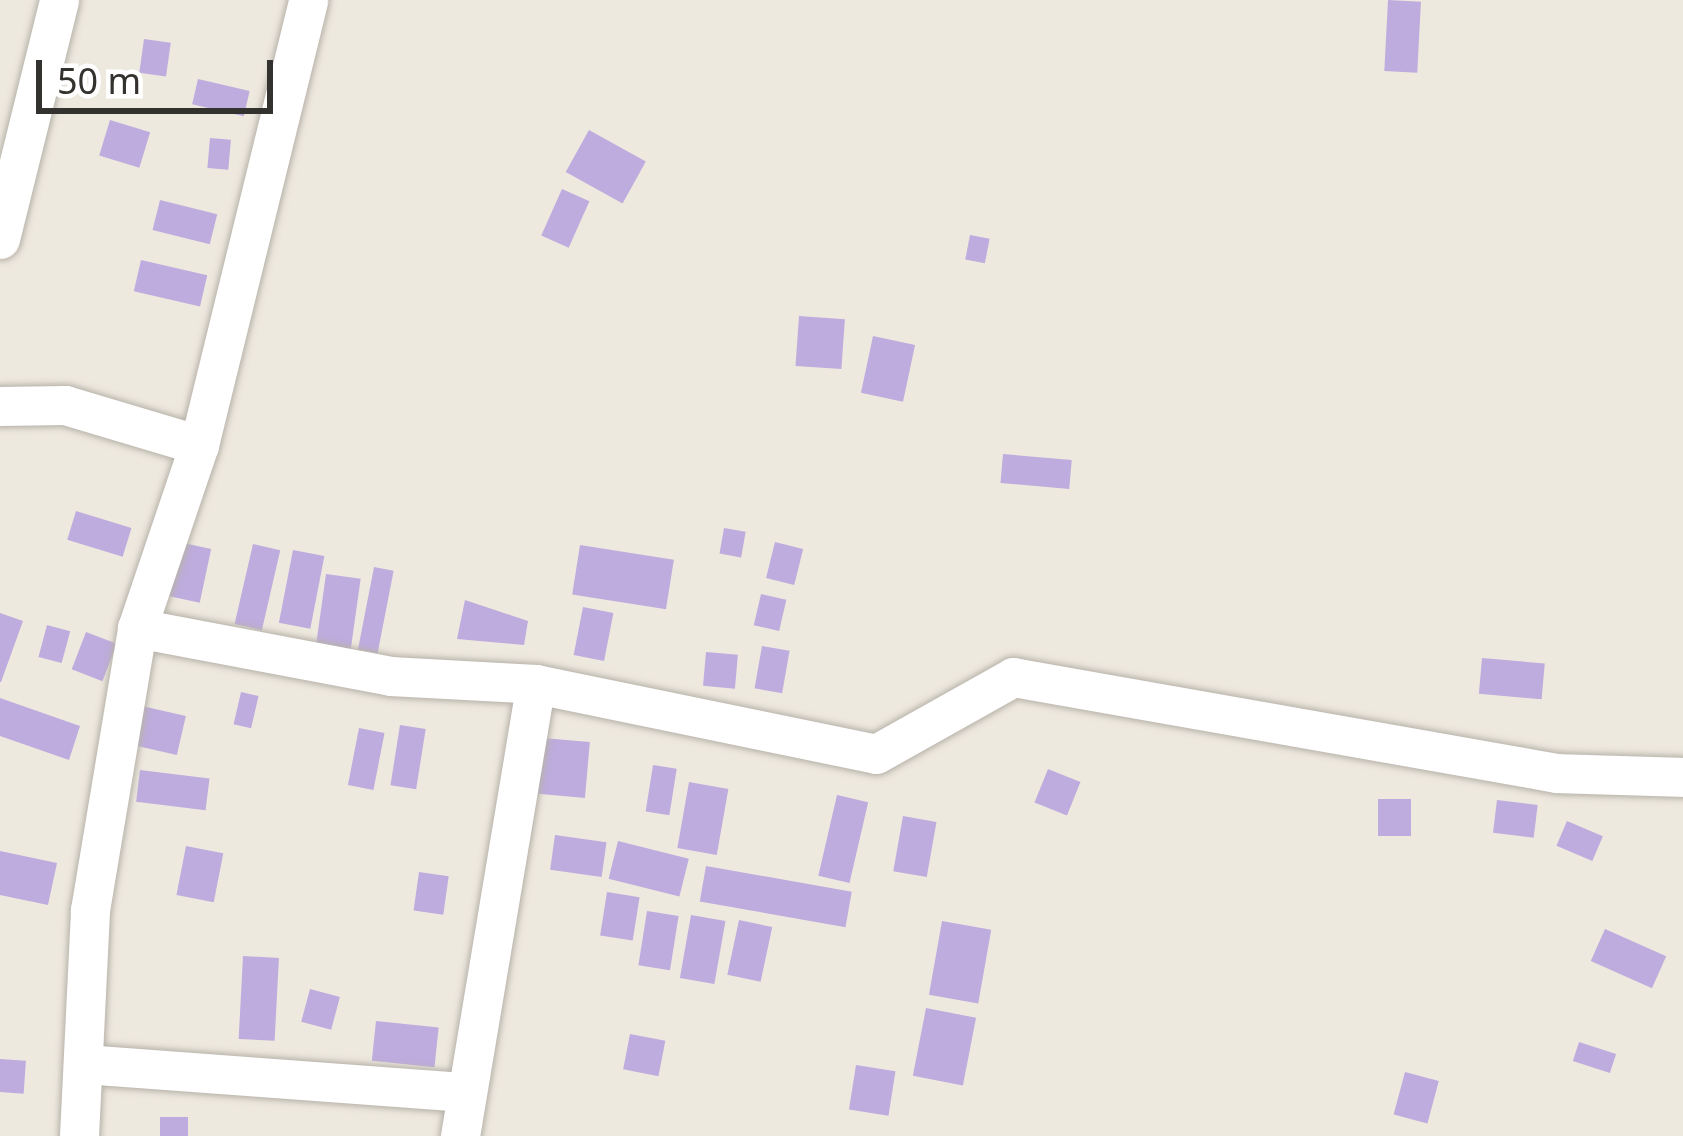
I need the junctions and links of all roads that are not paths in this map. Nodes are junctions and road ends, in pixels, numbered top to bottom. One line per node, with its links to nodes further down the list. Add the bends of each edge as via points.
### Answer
1 (59, 0): 3 (street)
2 (308, 0): 5 (street)
3 (0, 239)
4 (0, 406): 5 (street, via 65,405)
5 (199, 445): 6 (street)
6 (137, 628): 7 (street, via 390,676); 9 (street, via 90,910)
7 (536, 684): 8 (street, via 876,754 1012,677 1557,773); 10 (street)
8 (1683, 777)
9 (83, 1064): 10 (street); 11 (street)
10 (463, 1092): 12 (street)
11 (79, 1136)
12 (460, 1136)

